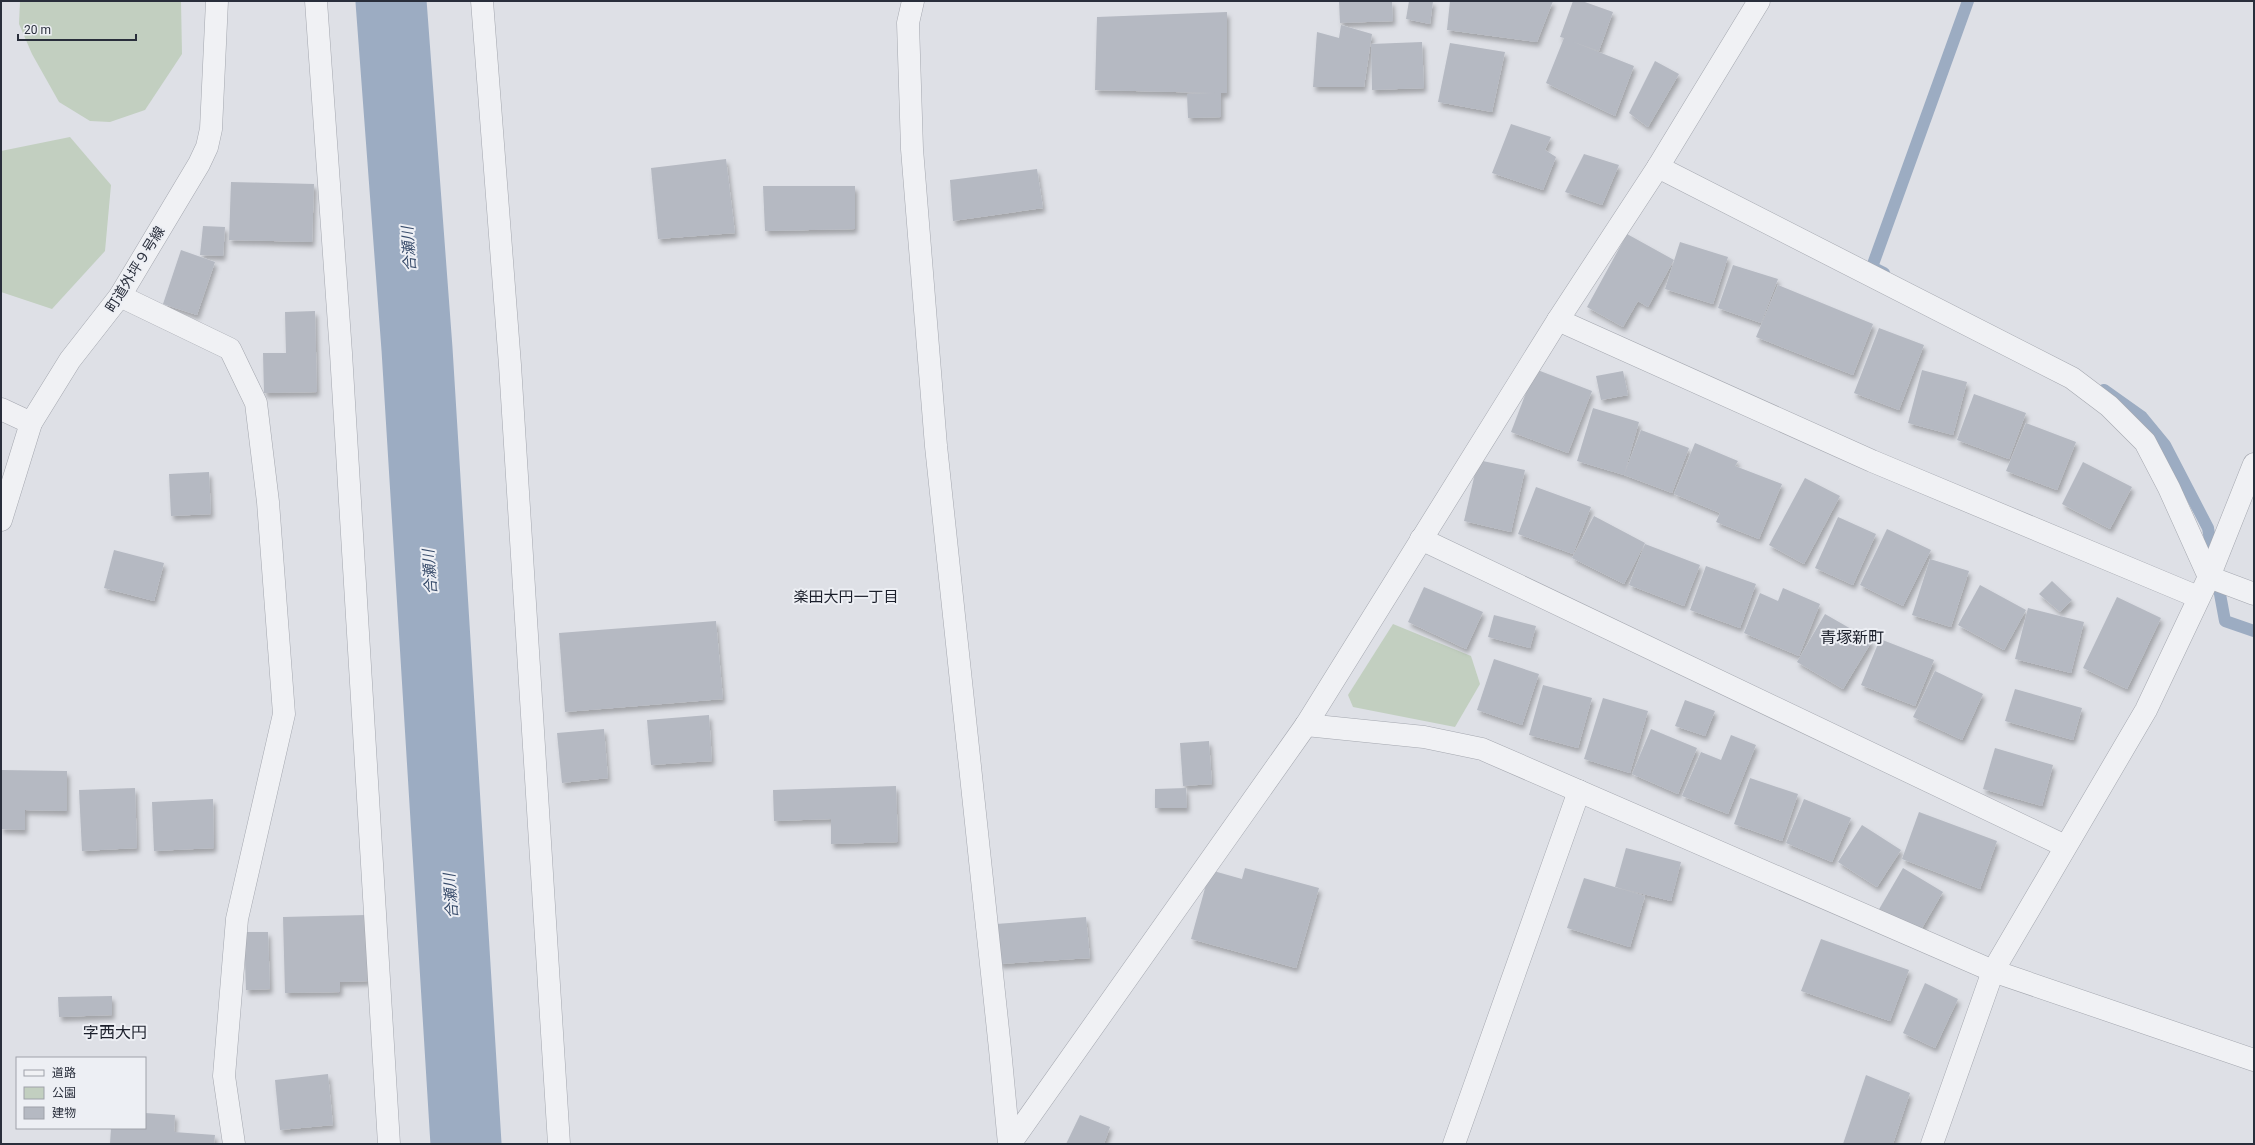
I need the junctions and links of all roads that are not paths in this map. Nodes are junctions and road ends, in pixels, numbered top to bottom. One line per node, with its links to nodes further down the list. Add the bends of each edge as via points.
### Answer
1 (217, 1): 7 (street, 町道外坪９号線, via 211,129 207,146 199,164)
2 (316, 1): 23 (street, via 341,353)
3 (482, 1): 24 (street, via 510,365)
4 (913, 1): 25 (street, via 908,23 912,148 936,446)
5 (1759, 1): 6 (street)
6 (1658, 167): 8 (street); 14 (street, via 2072,378 2109,406 2144,442 2169,488)
7 (120, 296): 10 (street, 町道外坪９号線, via 70,360); 22 (street, via 230,349 256,403 268,502 284,714 237,919 224,1076)
8 (1558, 320): 13 (street); 16 (street, via 1872,461)
9 (1, 409): 10 (street)
10 (31, 423): 12 (street, 町道外坪９号線)
11 (2254, 464): 14 (street)
12 (1, 520)
13 (1421, 539): 17 (street); 19 (street)
14 (2209, 577): 15 (street); 16 (street)
15 (2254, 594)
16 (2198, 598): 19 (street, via 2146,710)
17 (1306, 725): 18 (street, via 1424,737 1482,749); 25 (street)
18 (1579, 791): 20 (street); 26 (street)
19 (2064, 846): 20 (street)
20 (1993, 971): 21 (street); 27 (street)
21 (2254, 1060)
22 (234, 1144)
23 (389, 1144)
24 (559, 1144)
25 (1009, 1144)
26 (1454, 1144)
27 (1932, 1144)

